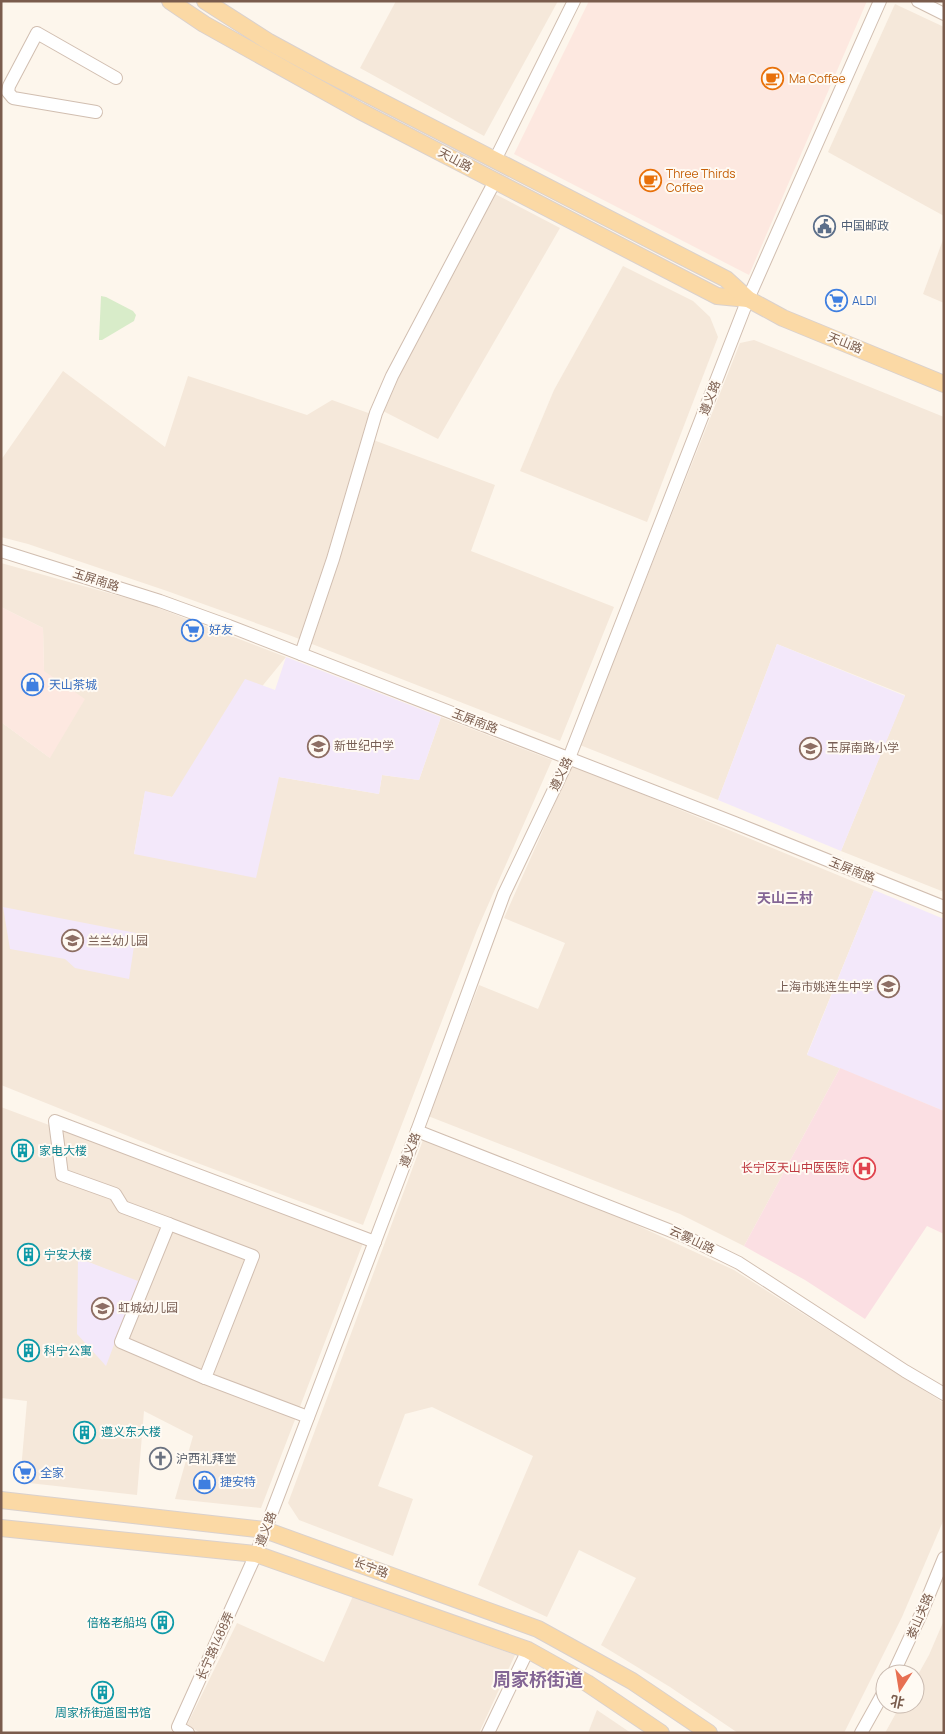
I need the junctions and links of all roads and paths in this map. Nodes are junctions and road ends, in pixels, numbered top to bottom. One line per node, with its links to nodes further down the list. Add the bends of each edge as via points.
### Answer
1 (170, 1): 10 (main road, 天山路, via 214,30)
2 (205, 1): 9 (main road, 天山路, via 269,42)
3 (574, 1): 9 (street)
4 (880, 1): 11 (street, 遵义路)
5 (918, 1): 6 (street)
6 (944, 14)
7 (116, 78): 8 (street, via 37,33 8,92 13,98)
8 (96, 112)
9 (495, 160): 11 (main road, 天山路, via 726,279)
10 (495, 181): 11 (main road, 天山路, via 717,296); 14 (street, via 392,376 376,413 333,560)
11 (748, 299): 12 (main road, 天山路, via 783,318); 15 (street, 遵义路)
12 (944, 384)
13 (1, 551): 14 (street, 玉屏南路, via 160,601)
14 (301, 654): 15 (street, 玉屏南路)
15 (569, 758): 16 (street, 玉屏南路); 17 (street, 遵义路, via 504,894)
16 (944, 907)
17 (417, 1131): 19 (street, 遵义路); 21 (street, 云雾山路, via 676,1232 740,1263)
18 (169, 1224): 19 (street, via 123,1207 115,1194 62,1176 55,1121); 20 (street, via 121,1342); 20 (street, via 253,1256)
19 (375, 1242): 22 (street, 遵义路)
20 (205, 1378): 22 (street)
21 (944, 1394)
22 (308, 1418): 25 (street, 遵义路)
23 (1, 1500): 25 (main road, 长宁路)
24 (1, 1528): 26 (main road, 长宁路)
25 (265, 1530): 26 (street, 遵义路); 34 (main road, 长宁路, via 538,1628 632,1681)
26 (256, 1554): 28 (main road, 长宁路); 31 (street, 长宁路1488弄)
27 (944, 1558): 29 (street, 娄山关路)
28 (528, 1650): 32 (street); 33 (main road, 长宁路, via 588,1683)
29 (898, 1664)
30 (875, 1708): 35 (street)
31 (180, 1731)
32 (488, 1733)
33 (661, 1733)
34 (709, 1733)
35 (861, 1733)

